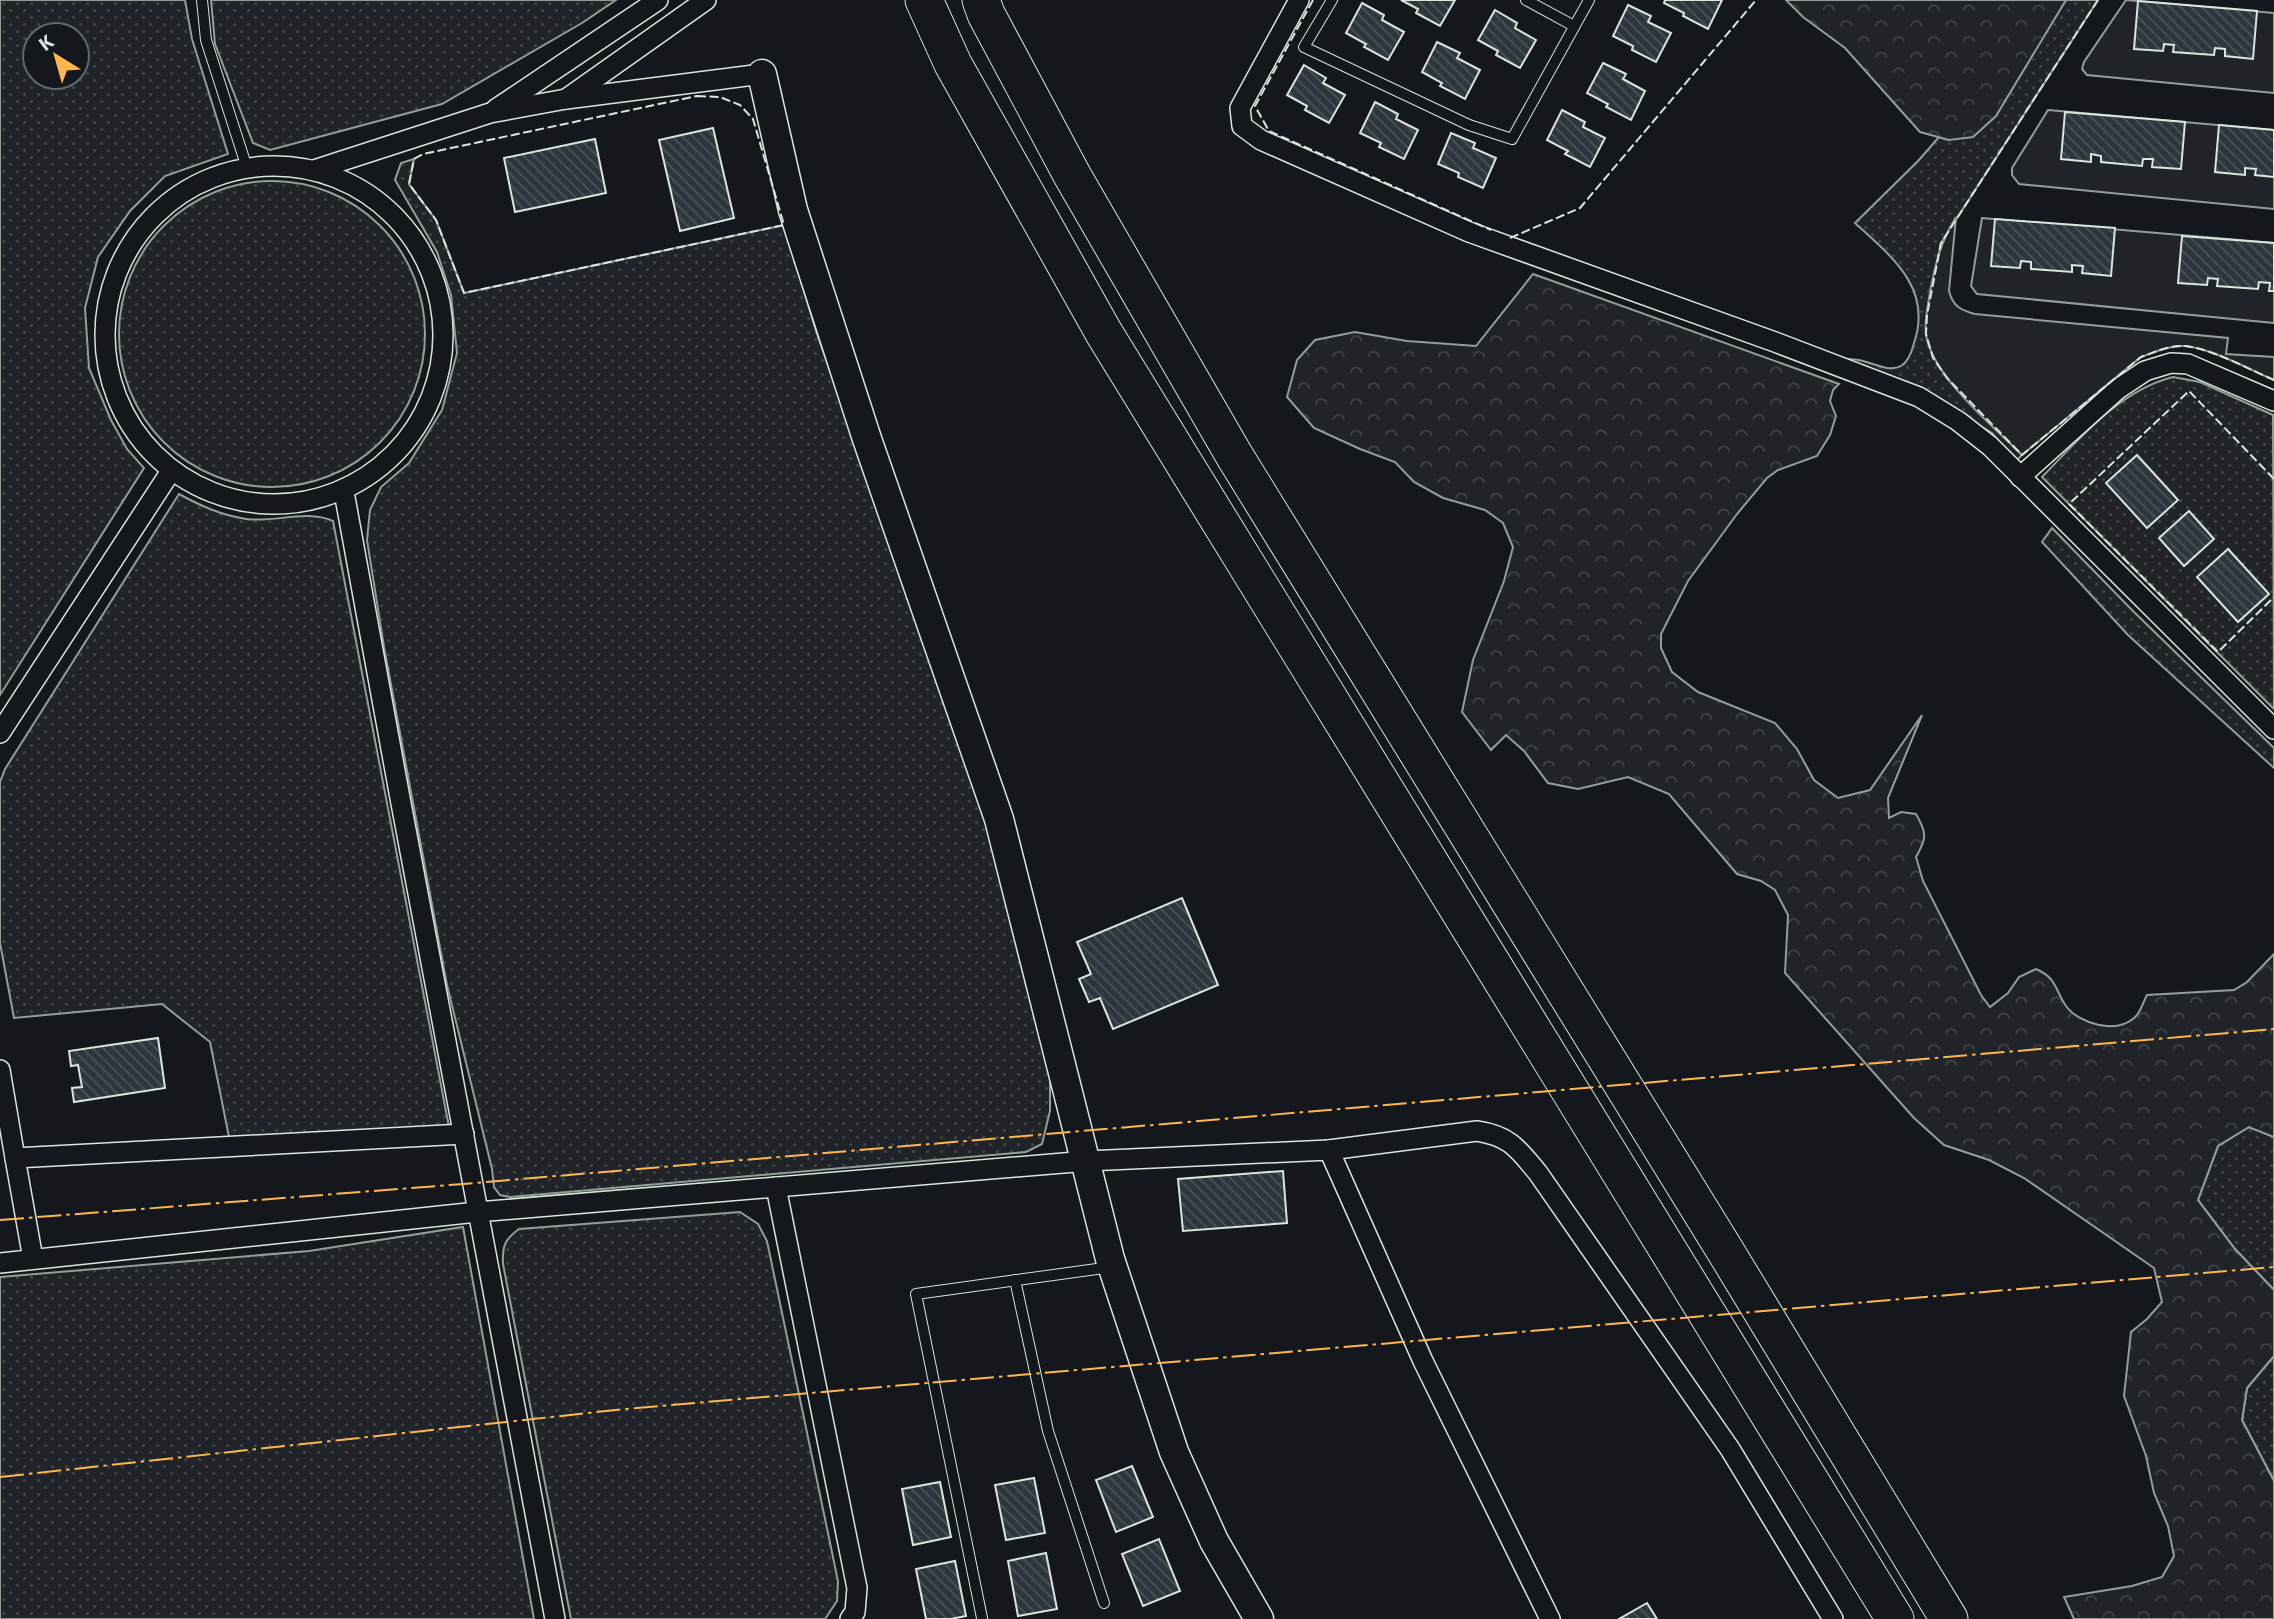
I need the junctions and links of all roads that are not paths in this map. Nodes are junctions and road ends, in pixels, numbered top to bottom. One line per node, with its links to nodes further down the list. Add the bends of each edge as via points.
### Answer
1 (202, 0): 14 (lane, via 206,40)
2 (658, 0): 13 (street)
3 (705, 0): 12 (street)
4 (924, 0): 40 (highway, via 953,64 1112,345)
5 (981, 0): 41 (highway, via 1072,175 1234,455)
6 (1299, 0): 18 (street, via 1240,108 1242,127 1261,140 1469,232 1919,397 1990,446)
7 (1332, 0): 10 (lane, via 1304,47 1469,125 1512,139)
8 (1526, 0): 10 (lane)
9 (1588, 0): 10 (lane)
10 (1574, 26)
11 (762, 74): 12 (street); 26 (street, via 797,222 999,819)
12 (566, 99): 13 (street)
13 (490, 113): 15 (street)
14 (247, 168): 15 (street); 17 (street, via 200,183 159,211 128,249 109,295 104,344 113,392 136,436)
15 (314, 170): 19 (street, via 363,191 403,225 431,270 443,322 439,375 418,424 384,464)
16 (2274, 401): 18 (street, via 2188,364 2171,363 2145,371 2118,389)
17 (171, 471): 19 (street, via 223,498 281,505); 21 (street)
18 (2020, 477): 20 (street)
19 (344, 492): 23 (street)
20 (2274, 729)
21 (0, 733)
22 (0, 1070): 24 (street)
23 (464, 1134): 24 (street); 28 (street)
24 (9, 1148): 29 (street)
25 (1329, 1150): 26 (street); 38 (street, via 1423,1360); 39 (street, via 1477,1131 1513,1143 1730,1449)
26 (1087, 1161): 27 (street); 31 (street)
27 (776, 1186): 28 (street); 37 (street, via 857,1588)
28 (477, 1212): 29 (street); 36 (street)
29 (33, 1259): 30 (street)
30 (0, 1263)
31 (1113, 1267): 32 (lane); 34 (street, via 1174,1452)
32 (1016, 1280): 33 (lane, via 1048,1431); 35 (lane, via 916,1294)
33 (1104, 1603)
34 (1249, 1613)
35 (982, 1618)
36 (555, 1619)
37 (850, 1619)
38 (1550, 1619)
39 (1833, 1619)
40 (1895, 1619)
41 (1949, 1619)

